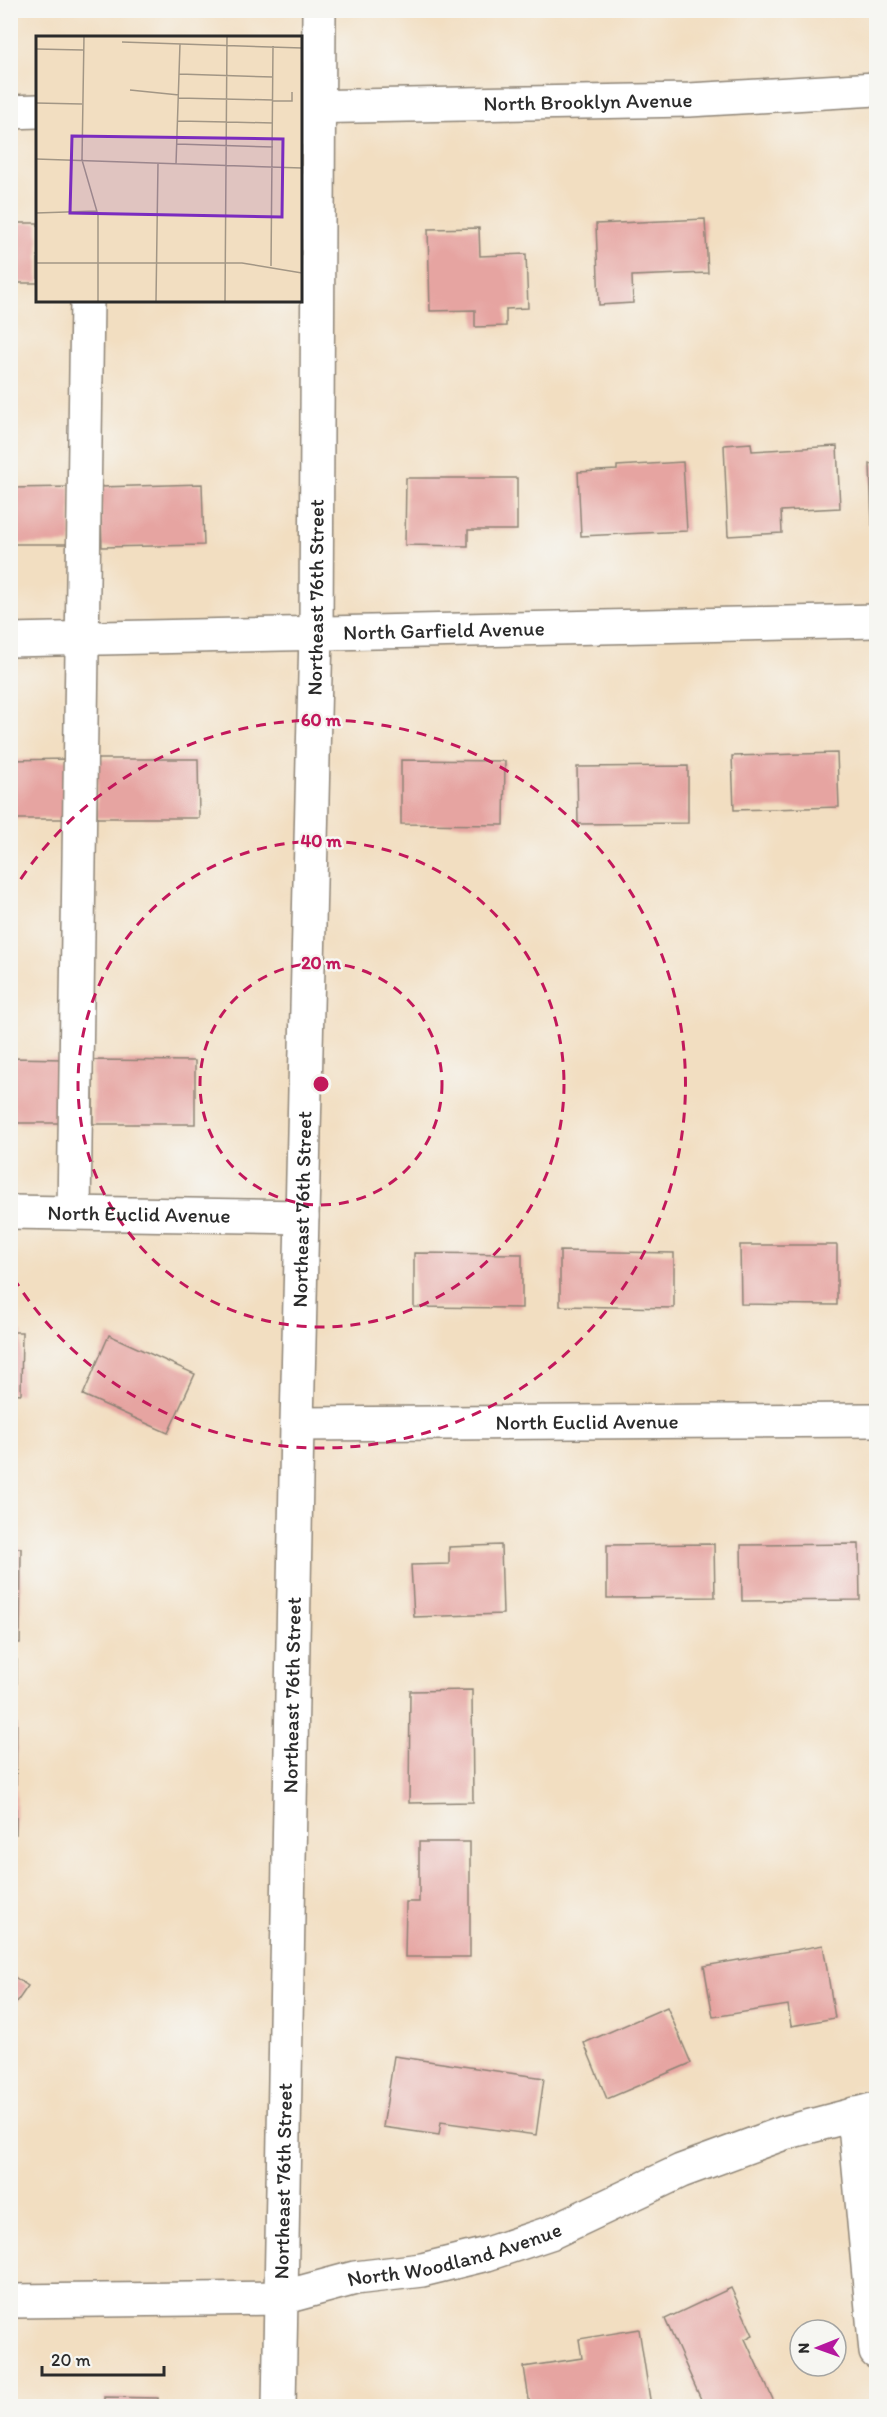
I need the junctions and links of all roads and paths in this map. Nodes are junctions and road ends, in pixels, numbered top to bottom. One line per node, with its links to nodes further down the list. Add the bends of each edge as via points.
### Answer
1 (320, 10): 3 (street, Northeast 76th Street)
2 (876, 89): 3 (street, North Brooklyn Avenue, via 689,100)
3 (309, 106): 8 (street, Northeast 76th Street)
4 (36, 111): 5 (street)
5 (10, 112)
6 (87, 302): 9 (street)
7 (876, 621): 8 (street, North Garfield Avenue)
8 (316, 633): 9 (street, North Garfield Avenue); 13 (street, Northeast 76th Street)
9 (82, 638): 10 (street, North Garfield Avenue); 12 (street)
10 (10, 640)
11 (10, 1212): 12 (street, North Euclid Avenue)
12 (74, 1213): 13 (street, North Euclid Avenue)
13 (302, 1217): 15 (street, Northeast 76th Street)
14 (876, 1420): 15 (street, North Euclid Avenue)
15 (297, 1424): 17 (street, Northeast 76th Street)
16 (866, 2112): 17 (street, North Woodland Avenue, via 784,2133 681,2171 550,2233 487,2254 422,2270 355,2278); 19 (street)
17 (281, 2298): 18 (street, North Woodland Avenue); 20 (street, Northeast 76th Street)
18 (10, 2301)
19 (876, 2352)
20 (279, 2406)

